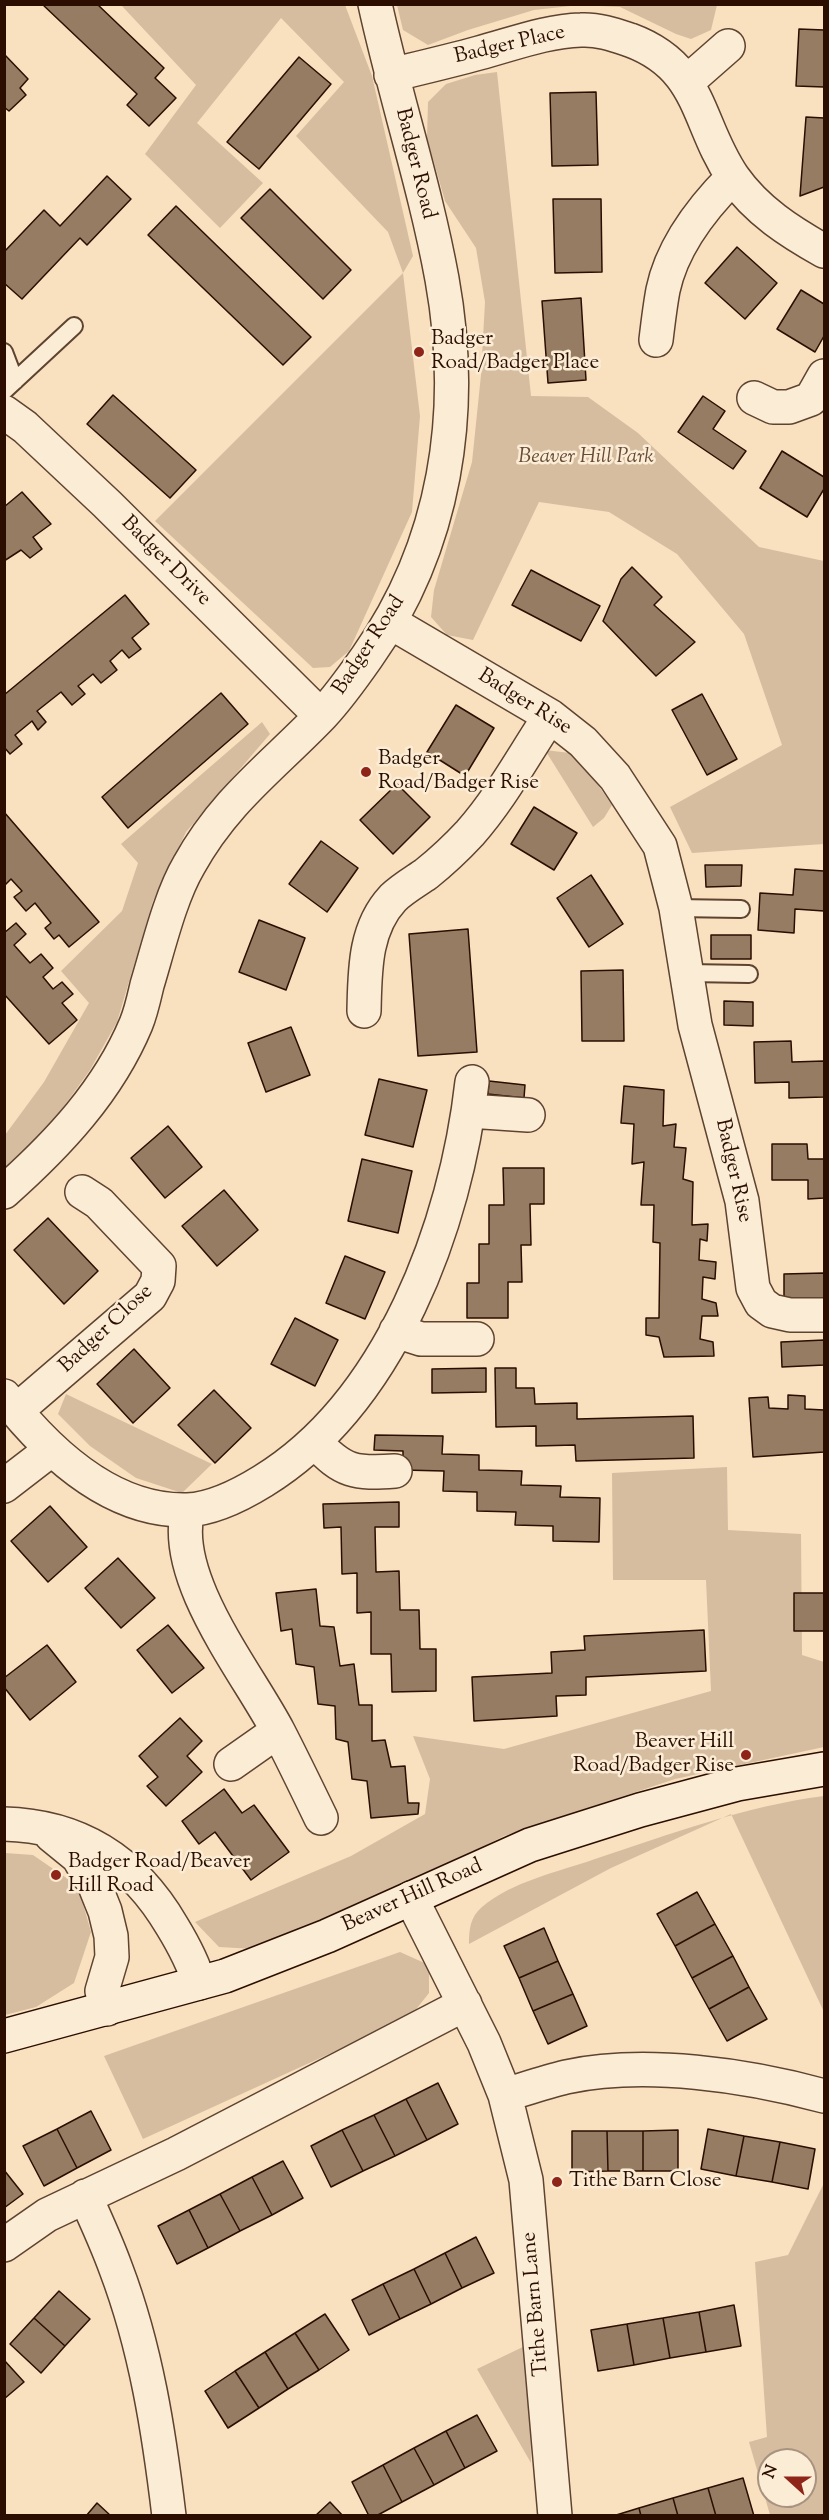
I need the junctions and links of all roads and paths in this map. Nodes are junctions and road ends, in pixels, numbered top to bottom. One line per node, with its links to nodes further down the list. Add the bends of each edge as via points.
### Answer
1 (375, 4): 3 (street, Badger Road)
2 (728, 46): 4 (street)
3 (391, 75): 4 (street, Badger Place, via 549,33 583,30 613,34 642,45 669,61); 14 (street, Badger Road, via 442,280 452,388 450,443 442,490 409,586)
4 (687, 82): 5 (street, Badger Place)
5 (733, 177): 6 (street, Badger Place, via 758,207 790,232); 8 (street, via 706,204 676,254 663,287)
6 (825, 251)
7 (74, 326): 10 (lane)
8 (656, 340)
9 (4, 352): 10 (lane)
10 (10, 386)
11 (820, 394): 12 (street, via 789,407 773,407)
12 (754, 398)
13 (4, 412): 15 (street, Badger Drive, via 107,504)
14 (390, 622): 15 (street, Badger Road); 16 (street, Badger Rise)
15 (321, 716): 23 (street, Badger Road, via 246,787 213,825 186,868 137,1023 109,1076 76,1122)
16 (550, 716): 17 (street, Badger Rise, via 583,742 615,777 660,846); 21 (street, via 470,834 393,898 378,920 366,958)
17 (676, 908): 18 (lane); 19 (street, Badger Rise)
18 (741, 909)
19 (688, 974): 20 (lane); 25 (street, Badger Rise, via 695,1025 742,1201 753,1288 761,1303 772,1311)
20 (749, 974)
21 (364, 1011)
22 (528, 1115): 26 (street, Badger Close, via 470,1096 448,1199 423,1274)
23 (4, 1192)
24 (82, 1192): 28 (street, Badger Close, via 99,1203 159,1266 158,1281 150,1296)
25 (825, 1315)
26 (396, 1331): 27 (street, via 421,1339); 29 (street, Badger Close, via 351,1402)
27 (477, 1339)
28 (10, 1404): 30 (street, Badger Close)
29 (315, 1442): 31 (street, via 332,1460 348,1469 364,1473); 33 (street, Badger Close, via 251,1488)
30 (52, 1449): 32 (street); 33 (street, Badger Close, via 88,1479 129,1500)
31 (395, 1471)
32 (4, 1486)
33 (188, 1510): 34 (street, via 184,1526 187,1545 203,1601)
34 (278, 1731): 35 (street); 37 (street)
35 (231, 1764)
36 (825, 1769): 40 (street, Beaver Hill Road, via 737,1784 639,1810 530,1845)
37 (321, 1818)
38 (4, 1824): 39 (street)
39 (45, 1830): 41 (street, via 68,1834 102,1850 142,1882 187,1952); 43 (street, via 78,1857 105,1911 112,1957 102,1991)
40 (411, 1898): 41 (street, Beaver Hill Road, via 225,1976); 42 (street, Tithe Barn Lane)
41 (199, 1983): 43 (street, Beaver Hill Road)
42 (465, 2004): 45 (street, Tithe Barn Lane); 47 (street, via 176,2154)
43 (107, 2009): 44 (street, Beaver Hill Road)
44 (4, 2036)
45 (505, 2095): 46 (street, via 568,2077 627,2070 685,2072); 50 (street, Tithe Barn Lane, via 526,2180)
46 (825, 2096)
47 (86, 2196): 48 (street, via 47,2215); 49 (street, via 136,2332 151,2393)
48 (4, 2245)
49 (169, 2516)
50 (555, 2516)

